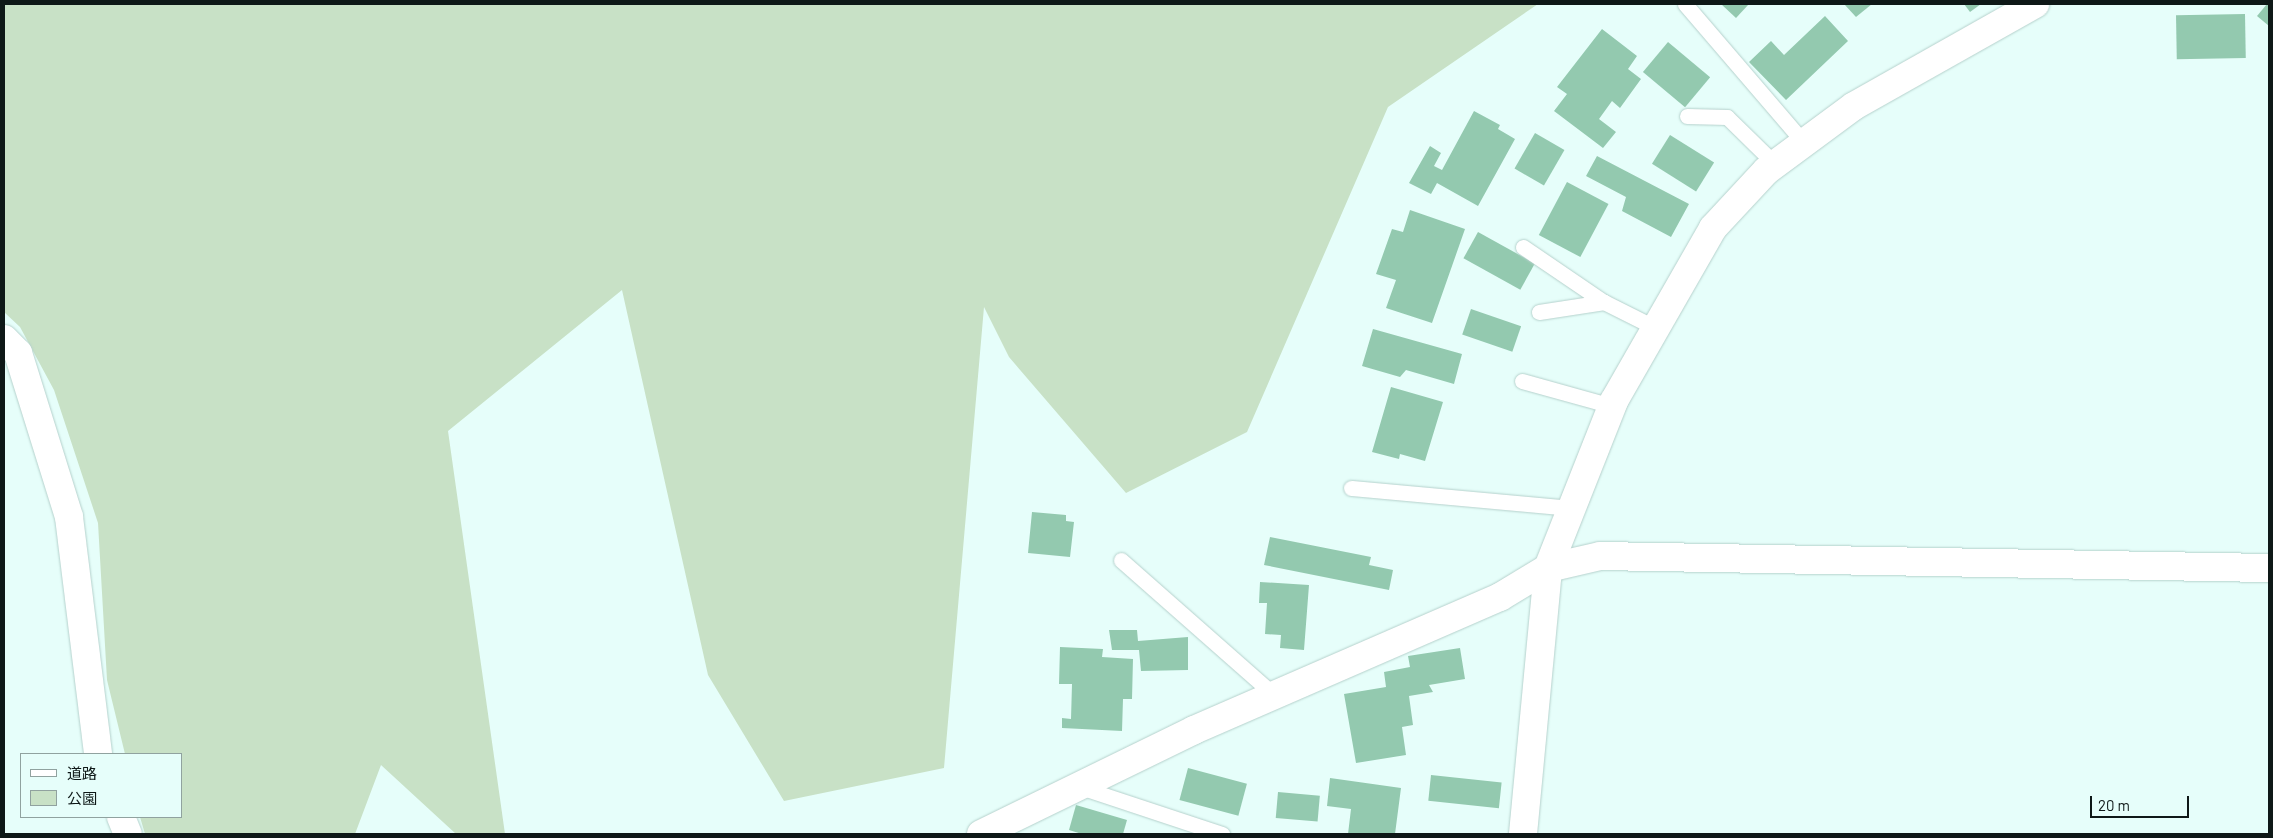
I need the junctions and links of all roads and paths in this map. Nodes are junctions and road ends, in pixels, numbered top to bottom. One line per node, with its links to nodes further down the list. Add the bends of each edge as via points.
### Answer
1 (1685, 4): 4 (lane)
2 (2034, 4): 4 (street, via 1854,106)
3 (1688, 116): 5 (lane, via 1727,117)
4 (1804, 143): 5 (street)
5 (1775, 164): 9 (street, via 1713,228)
6 (1523, 247): 7 (lane)
7 (1604, 302): 8 (lane); 9 (lane)
8 (1539, 312)
9 (1656, 328): 12 (street)
10 (4, 339): 19 (street, via 18,354 69,516)
11 (1522, 381): 12 (lane)
12 (1612, 406): 14 (street)
13 (1351, 488): 14 (lane)
14 (1572, 508): 16 (street)
15 (1121, 560): 18 (lane)
16 (1548, 568): 17 (street, via 1600,556); 18 (street, via 1500,597); 25 (street)
17 (2269, 568)
18 (1274, 695): 20 (street)
19 (98, 753)
20 (1075, 786): 23 (street); 24 (lane)
21 (121, 818): 22 (street)
22 (128, 834)
23 (981, 834)
24 (1222, 834)
25 (1523, 834)

